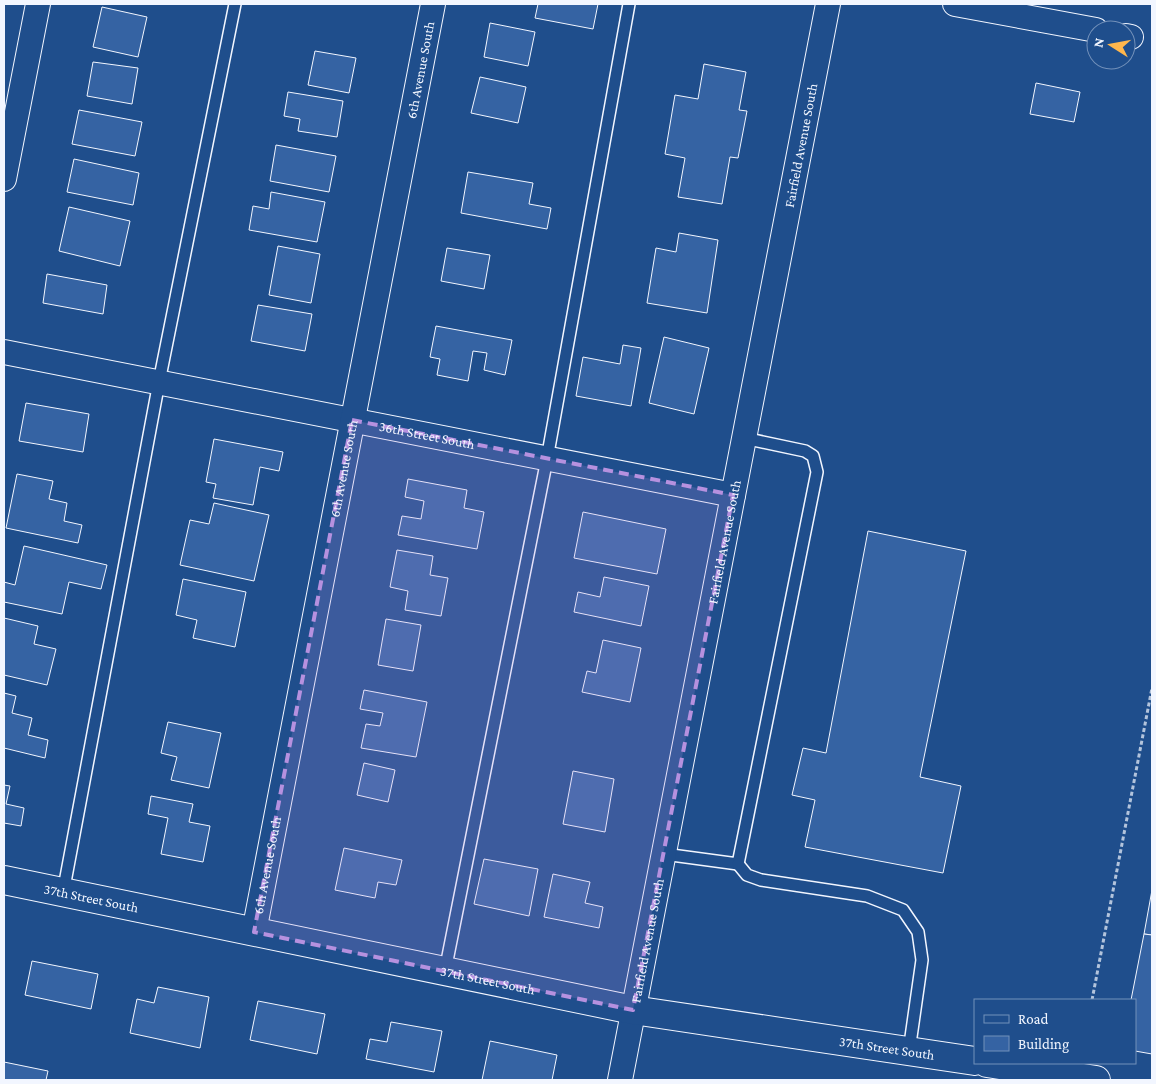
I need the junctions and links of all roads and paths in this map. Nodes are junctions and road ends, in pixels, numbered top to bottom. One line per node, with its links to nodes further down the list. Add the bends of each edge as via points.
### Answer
1 (38, 4): 8 (street)
2 (235, 4): 10 (lane)
3 (433, 4): 11 (street, 6th Avenue South)
4 (629, 4): 13 (lane)
5 (828, 4): 12 (street, Fairfield Avenue South)
6 (955, 4): 7 (street)
7 (1086, 28)
8 (4, 179)
9 (4, 352): 10 (street, 36th Street South)
10 (160, 382): 11 (street, 36th Street South); 19 (lane)
11 (352, 420): 13 (street, 36th Street South); 20 (street, 6th Avenue South)
12 (744, 438): 14 (street, Fairfield Avenue South); 17 (lane, via 805,450 813,456 817,472)
13 (547, 459): 14 (street, 36th Street South); 21 (lane)
14 (733, 495): 16 (street, Fairfield Avenue South)
15 (1152, 688): 22 (path)
16 (664, 854): 17 (lane); 23 (street, Fairfield Avenue South)
17 (738, 864): 24 (lane, via 748,875 761,880 867,896 903,910 918,932 922,960)
18 (4, 880): 19 (street, 37th Street South)
19 (63, 892): 20 (street, 37th Street South)
20 (254, 932): 21 (street, 37th Street South)
21 (445, 971): 23 (street, 37th Street South)
22 (1092, 999)
23 (633, 1010): 24 (street, 37th Street South); 27 (street, Fairfield Avenue South)
24 (909, 1051): 25 (street, 37th Street South)
25 (974, 1061)
26 (993, 1064): 28 (street)
27 (620, 1080)
28 (1096, 1080)

